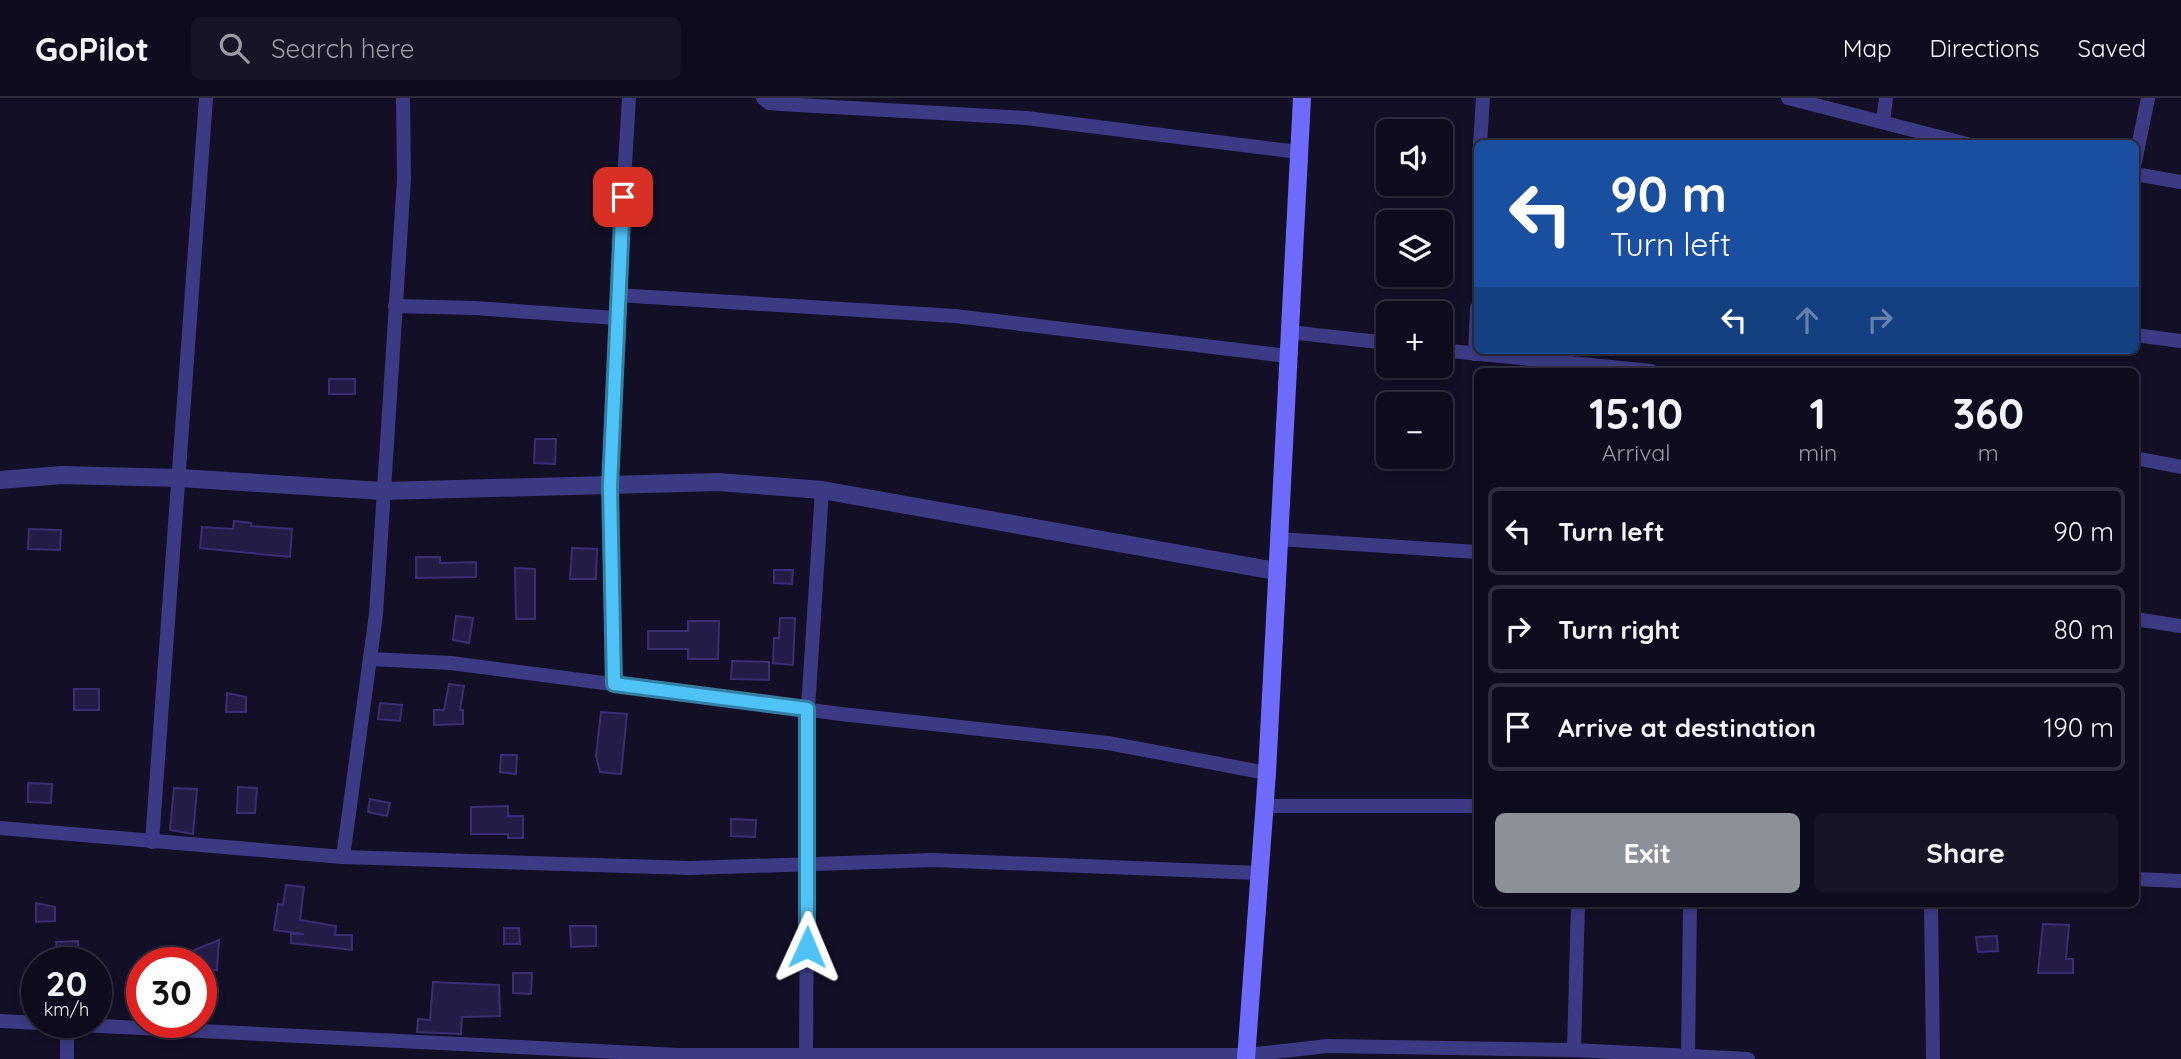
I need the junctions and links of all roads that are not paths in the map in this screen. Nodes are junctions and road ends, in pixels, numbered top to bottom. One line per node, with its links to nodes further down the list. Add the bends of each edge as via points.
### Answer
1 (206, 98): 31 (street)
2 (403, 98): 18 (street, via 404,179)
3 (629, 98): 17 (street)
4 (762, 98): 14 (street, via 782,104 1027,118)
5 (1302, 98): 14 (main road)
6 (1483, 98): 11 (street)
7 (1788, 98): 10 (street)
8 (1886, 98): 10 (street)
9 (2148, 98): 13 (street)
10 (1883, 122): 12 (street)
11 (1480, 140)
12 (1952, 140)
13 (2139, 142)
14 (1298, 152): 20 (main road)
15 (2139, 175): 16 (street)
16 (2181, 182)
17 (617, 295): 19 (street); 27 (street, via 955,316)
18 (395, 306): 19 (street); 35 (street)
19 (616, 318): 33 (street)
20 (1289, 332): 23 (street); 27 (main road)
21 (2139, 336): 22 (street)
22 (2181, 341)
23 (1376, 343)
24 (1453, 351): 25 (street)
25 (1474, 354)
26 (1475, 354): 28 (street)
27 (1288, 356): 36 (main road)
28 (1582, 367)
29 (2139, 459): 30 (street)
30 (2181, 467)
31 (180, 478): 32 (street, via 62,475); 35 (street); 48 (street)
32 (0, 480)
33 (610, 486): 34 (street, via 718,482); 35 (street); 42 (street)
34 (822, 490): 38 (street); 43 (street)
35 (383, 491): 41 (street)
36 (1278, 539): 37 (street); 38 (main road)
37 (1474, 552)
38 (1276, 571): 44 (main road)
39 (2139, 621): 40 (street)
40 (2181, 626)
41 (370, 659): 42 (street, via 451,663); 49 (street)
42 (614, 684): 43 (street)
43 (807, 709): 44 (street, via 1108,743); 50 (street)
44 (1267, 773): 45 (main road)
45 (1264, 806): 46 (street); 51 (main road)
46 (1474, 806)
47 (0, 828): 48 (street)
48 (152, 842): 49 (street)
49 (343, 857): 50 (street, via 690,867)
50 (808, 864): 51 (street, via 933,860); 64 (street)
51 (1258, 873): 65 (main road)
52 (2139, 879): 53 (street)
53 (2181, 881)
54 (1578, 907): 61 (street)
55 (1690, 907): 63 (street)
56 (1931, 907): 68 (street)
57 (0, 1021): 58 (street)
58 (21, 1022)
59 (112, 1027): 64 (street)
60 (67, 1038): 66 (street)
61 (1574, 1050): 62 (street); 63 (street)
62 (1445, 1053): 65 (street, via 1328,1046)
63 (1688, 1056): 67 (street)
64 (806, 1057): 65 (street)
65 (1246, 1057)
66 (67, 1059)
67 (1748, 1059)
68 (1933, 1059)

